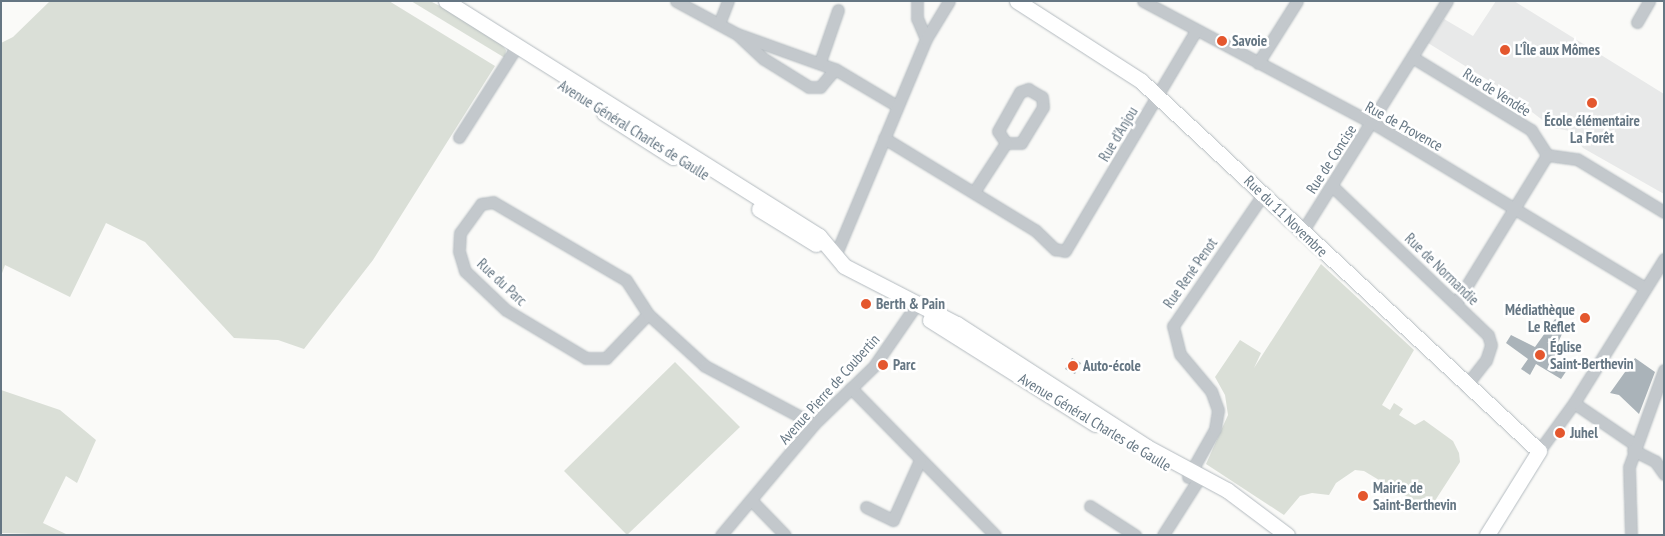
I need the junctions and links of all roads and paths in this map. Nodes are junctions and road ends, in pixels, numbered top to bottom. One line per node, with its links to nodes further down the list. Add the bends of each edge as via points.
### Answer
1 (436, 1): 18 (main road, Avenue Général Charles de Gaulle)
2 (446, 1): 18 (main road, Avenue Général Charles de Gaulle)
3 (676, 1): 14 (street)
4 (728, 1): 14 (street)
5 (917, 1): 17 (street, via 917,18)
6 (949, 1): 17 (street)
7 (1017, 1): 23 (main road, Rue du 11 Novembre, via 1110,59)
8 (1142, 1): 15 (street, Rue de Provence)
9 (1297, 1): 21 (street)
10 (1447, 1): 19 (street, Rue de Concise)
11 (1649, 1): 13 (street)
12 (838, 10): 20 (street)
13 (1637, 22)
14 (719, 24): 16 (street)
15 (1195, 32): 21 (street, Rue de Provence); 23 (street, Rue d'Anjou)
16 (737, 34): 20 (street); 22 (street, via 764,58 809,87 820,87)
17 (926, 39): 24 (street)
18 (516, 49): 26 (street); 36 (main road, Avenue Général Charles de Gaulle, via 820,236)
19 (1412, 57): 25 (street, Rue de Concise); 29 (street, Rue de Vendée, via 1531,130)
20 (820, 62): 22 (street)
21 (1258, 63): 25 (street, Rue de Provence)
22 (835, 69): 24 (street)
23 (1158, 96): 31 (street, Rue d'Anjou, via 1065,250 1055,249 1035,230); 32 (main road, Rue du 11 Novembre)
24 (897, 106): 27 (street)
25 (1373, 124): 30 (street, Rue de Concise); 33 (street, Rue de Provence)
26 (459, 137)
27 (884, 138): 31 (street); 36 (street)
28 (1006, 143): 28 (street, via 1021,144 1043,107 1042,97 1028,90 1020,92 998,131); 31 (street)
29 (1547, 155): 33 (street); 34 (street, via 1577,159)
30 (1332, 186): 35 (street, Rue de Concise); 39 (street, Rue de Normandie)
31 (974, 192)
32 (1262, 196): 35 (main road, Rue du 11 Novembre); 51 (street, Rue René Penot, via 1173,326 1180,354 1211,391 1218,410 1215,429)
33 (1514, 207): 38 (street, Rue de Provence); 39 (street)
34 (1664, 212)
35 (1302, 232): 43 (main road, Rue du 11 Novembre)
36 (836, 254): 40 (main road, Avenue Général Charles de Gaulle, via 909,292)
37 (1664, 259): 38 (street)
38 (1645, 288): 45 (street)
39 (1456, 303): 43 (street, Rue de Normandie, via 1488,335 1491,345 1486,360)
40 (916, 305): 44 (street, Avenue Pierre de Coubertin, via 887,349); 51 (main road, Avenue Général Charles de Gaulle, via 925,317 1143,454)
41 (648, 314): 41 (street, Rue du Parc, via 626,280 493,202 481,204 460,233 459,251 465,271 506,310 586,358 606,358); 46 (street, Rue du Parc, via 704,366)
42 (1664, 370): 47 (street, via 1661,385)
43 (1466, 386): 48 (main road, Rue du 11 Novembre)
44 (851, 388): 46 (street, Avenue Pierre de Coubertin); 49 (street)
45 (1574, 403): 47 (street); 48 (street)
46 (814, 424): 52 (street, Avenue Pierre de Coubertin)
47 (1634, 447): 50 (street, via 1655,461); 62 (street, via 1627,510)
48 (1539, 451): 61 (main road)
49 (920, 460): 54 (street, via 893,520); 58 (street)
50 (1664, 474)
51 (1194, 477): 55 (main road, Avenue Général Charles de Gaulle, via 1243,514); 60 (street, Rue René Penot)
52 (752, 501): 56 (street, Avenue Pierre de Coubertin); 57 (street)
53 (1090, 506): 59 (street)
54 (866, 507)
55 (1283, 532)
56 (721, 535)
57 (785, 535)
58 (995, 535)
59 (1135, 535)
60 (1163, 535)
61 (1487, 535)
62 (1631, 535)

